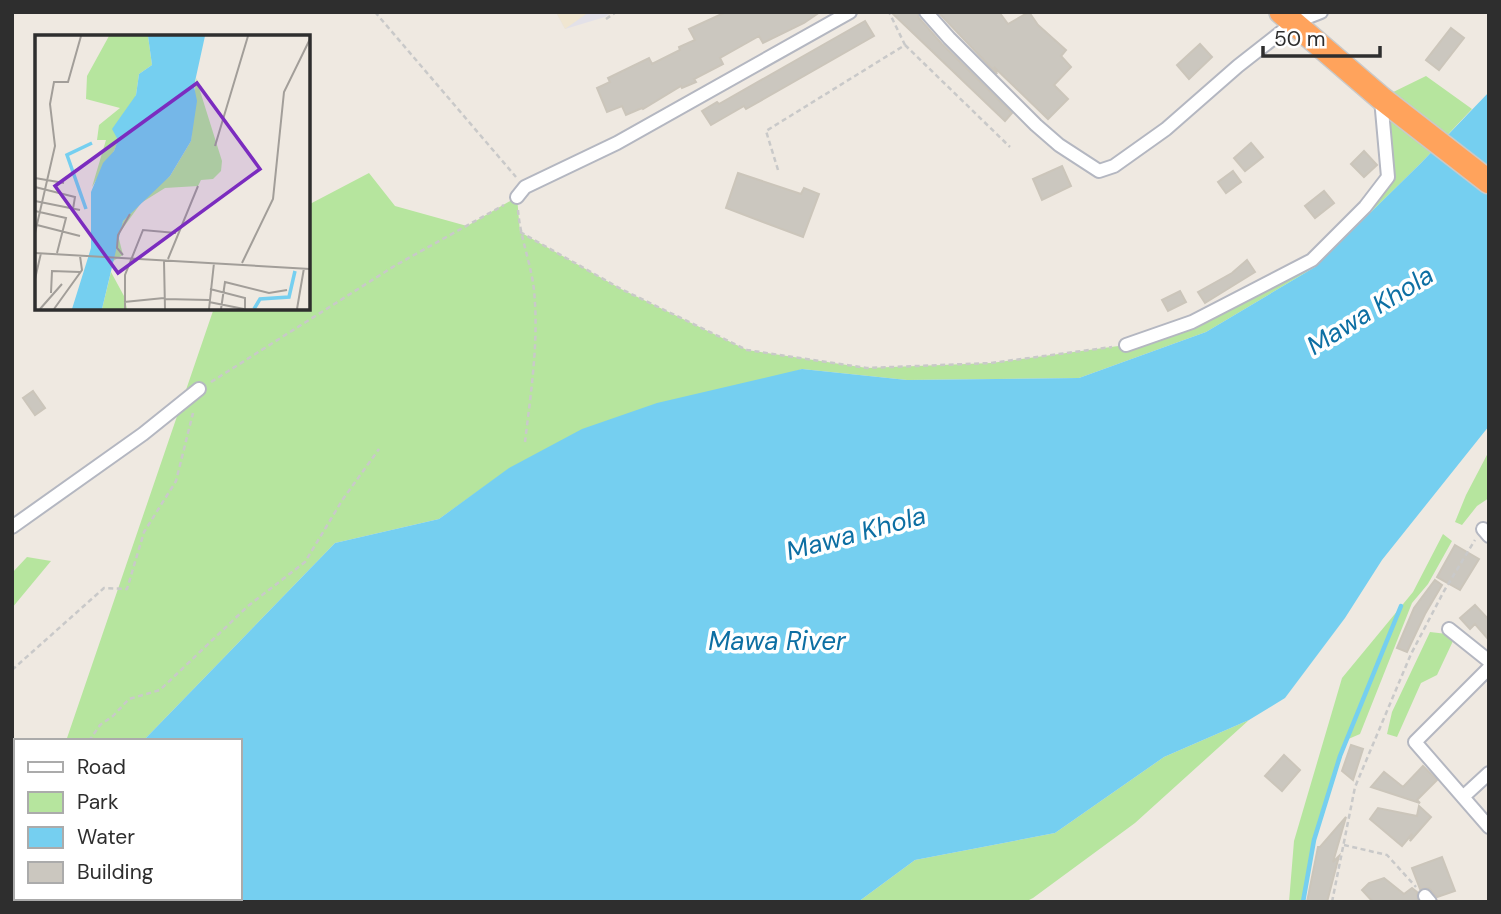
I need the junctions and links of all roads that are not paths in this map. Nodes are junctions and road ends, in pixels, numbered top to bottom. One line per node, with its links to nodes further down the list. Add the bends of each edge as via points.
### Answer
1 (850, 12): 7 (street, via 617,144)
2 (926, 12): 4 (street, via 1036,125 1099,171 1114,166 1166,129)
3 (1321, 12): 4 (street)
4 (1287, 18): 5 (highway)
5 (1388, 104): 6 (highway); 8 (street, via 1388,177 1312,260 1192,323)
6 (1489, 182)
7 (521, 192)
8 (1126, 345)
9 (199, 389): 10 (street)
10 (12, 527)
11 (1449, 629): 12 (street)
12 (1489, 661)
13 (1489, 668): 15 (street, via 1415,742)
14 (1489, 773): 15 (street)
15 (1464, 796): 16 (street)
16 (1489, 827)

